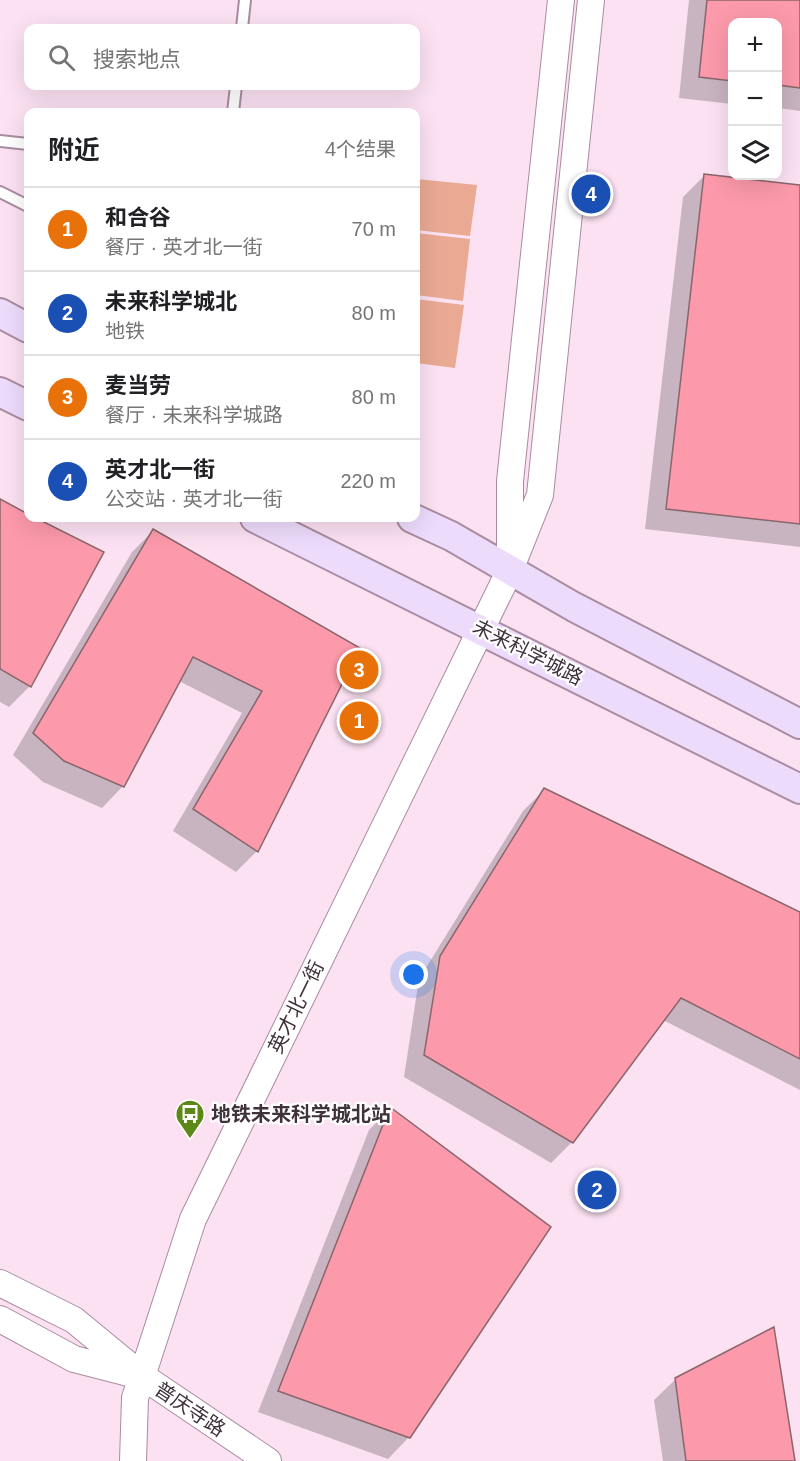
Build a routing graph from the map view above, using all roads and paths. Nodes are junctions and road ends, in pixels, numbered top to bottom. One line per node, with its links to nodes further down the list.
1 (245, 0): 4 (lane)
2 (561, 0): 17 (street, 英才北一街)
3 (591, 0): 17 (street, 英才北一街)
4 (242, 24)
5 (236, 90): 6 (lane)
6 (233, 108)
7 (0, 141): 8 (lane)
8 (24, 144)
9 (0, 192): 10 (lane)
10 (24, 204)
11 (0, 313): 12 (main road)
12 (24, 326)
13 (0, 392): 14 (main road)
14 (24, 404)
15 (263, 522): 18 (main road, 未来科学城路)
16 (420, 522): 17 (main road)
17 (510, 570): 18 (street, 英才北一街); 19 (main road)
18 (482, 629): 20 (main road, 未来科学城路); 23 (street, 英才北一街)
19 (800, 724)
20 (800, 789)
21 (0, 1283): 23 (street, 普庆寺路)
22 (0, 1319): 23 (street, 普庆寺路)
23 (142, 1376): 24 (street, 英才北一街); 25 (street, 普庆寺路)
24 (133, 1461)
25 (268, 1461)

